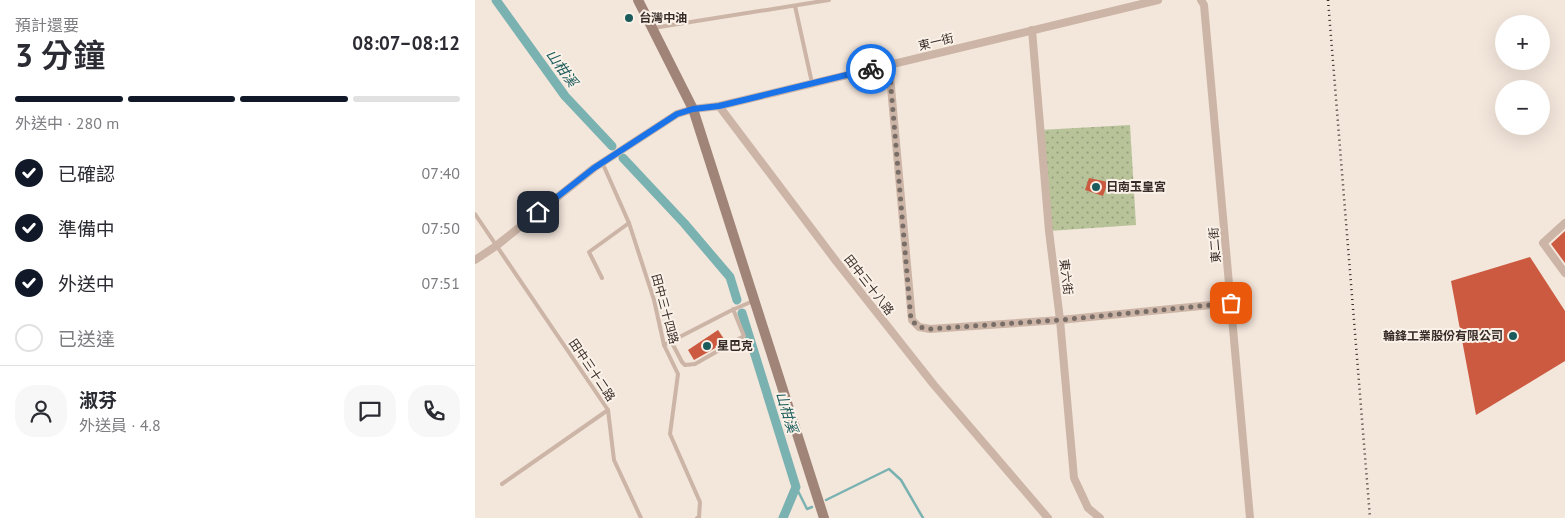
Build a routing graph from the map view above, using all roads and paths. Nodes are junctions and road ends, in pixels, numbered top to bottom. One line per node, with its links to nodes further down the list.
1 (638, 0): 6 (main road)
2 (827, 0): 5 (lane)
3 (1158, 0): 7 (street, 東一街)
4 (1201, 0): 21 (street, 東二街)
5 (795, 6): 6 (lane); 9 (lane)
6 (653, 28): 11 (main road)
7 (1032, 30): 8 (street, 東一街); 23 (street, 東六街)
8 (889, 65): 9 (street, 東一街); 23 (street)
9 (812, 83): 10 (street, 東一街)
10 (719, 106): 11 (street, 東一街); 31 (street, 田中三十八路)
11 (693, 109): 12 (street, 東一街); 20 (main road)
12 (602, 162): 14 (lane, 田中三十四路); 16 (street, 東一街)
13 (475, 214): 16 (lane, 田中三十二路)
14 (629, 223): 19 (lane); 25 (lane, 田中三十四路)
15 (1565, 223): 18 (street)
16 (496, 246): 17 (street, 東一街); 26 (lane, 田中三十二路)
17 (475, 260)
18 (1565, 273)
19 (602, 278)
20 (755, 301): 22 (lane); 30 (main road)
21 (1231, 303): 23 (street); 33 (street, 東二街)
22 (733, 309): 24 (lane); 24 (lane)
23 (1060, 320): 32 (street, 東六街)
24 (671, 342): 25 (lane)
25 (664, 346): 29 (lane, 田中三十四路)
26 (608, 410): 27 (lane); 28 (lane, 田中三十二路)
27 (503, 484)
28 (641, 518)
29 (697, 518)
30 (824, 518)
31 (1048, 518)
32 (1100, 518)
33 (1249, 518)

